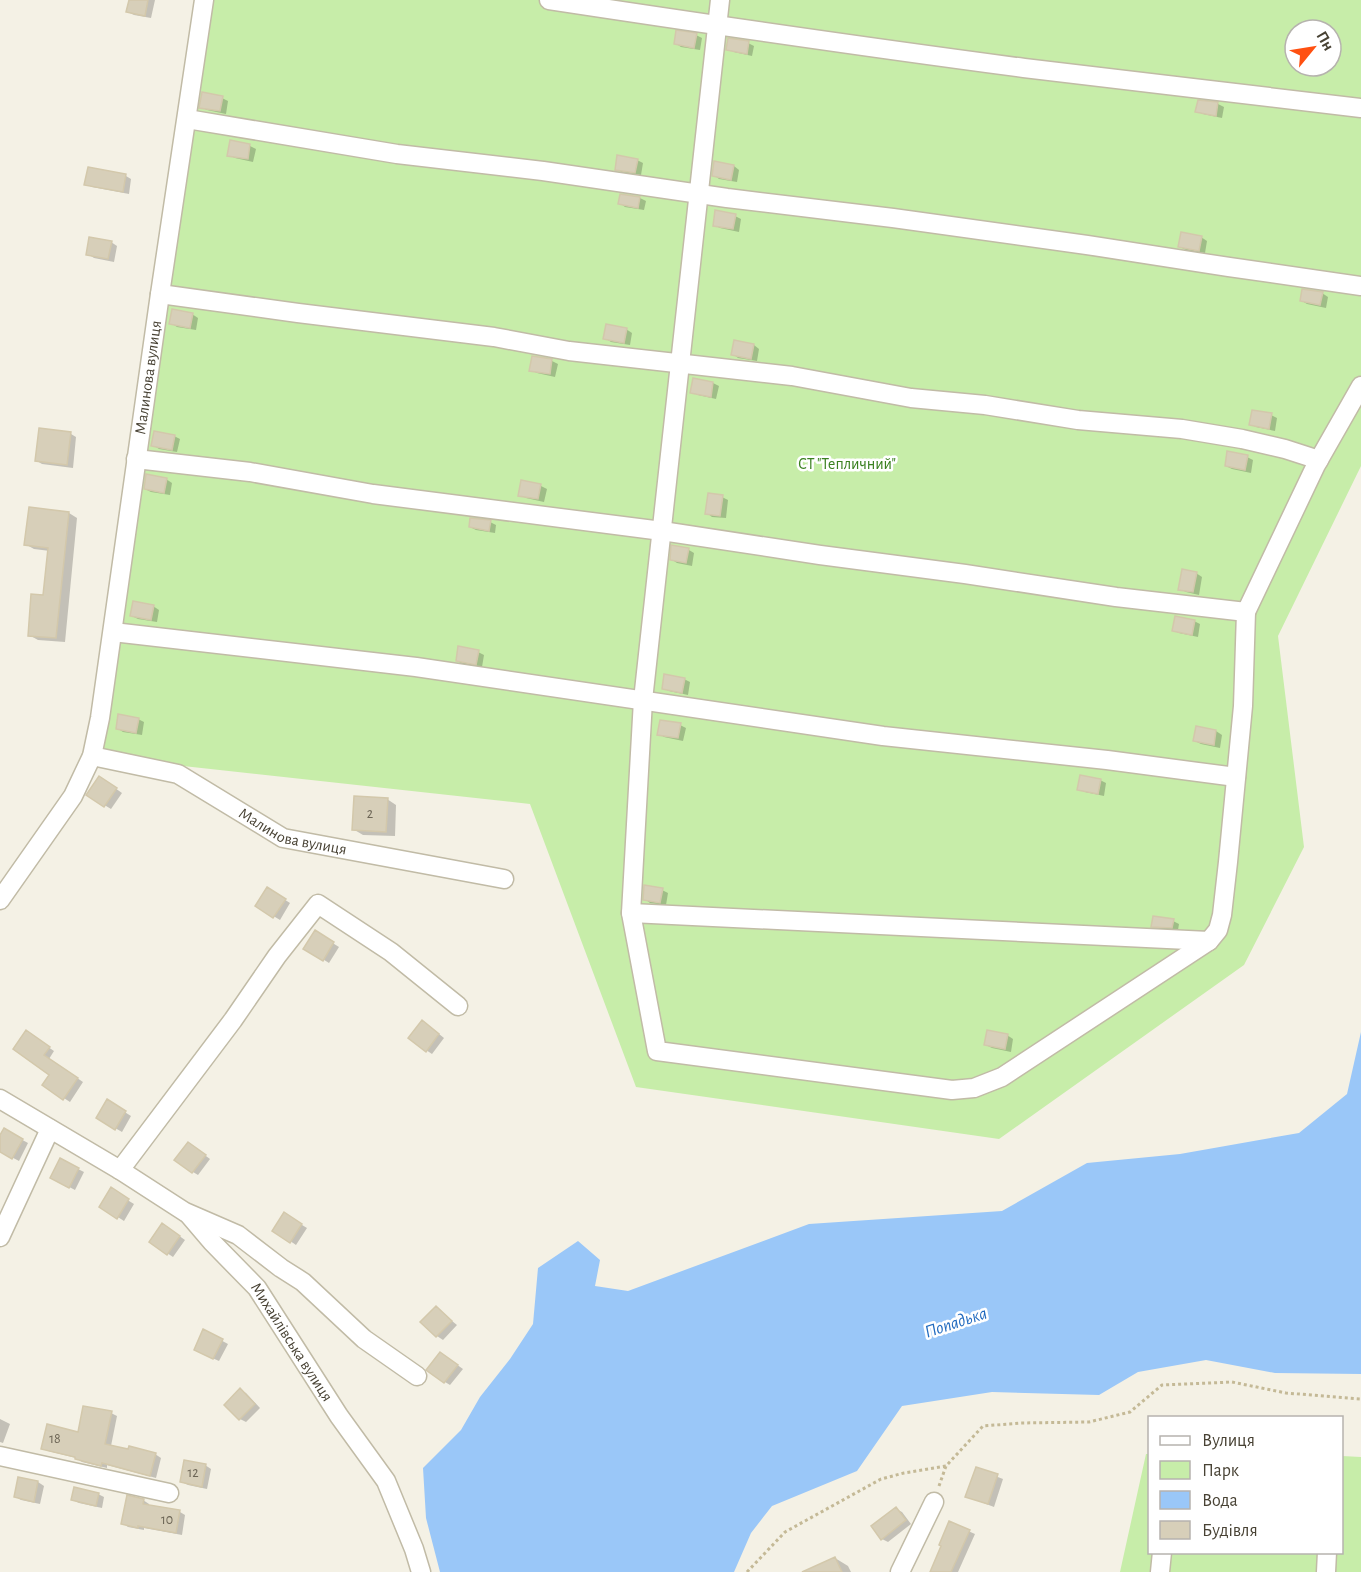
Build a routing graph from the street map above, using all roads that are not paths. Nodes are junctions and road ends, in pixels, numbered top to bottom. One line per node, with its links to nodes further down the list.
1 (204, 0): 6 (street, Малинова вулиця)
2 (549, 0): 4 (street)
3 (720, 0): 4 (street)
4 (717, 25): 5 (street); 7 (street)
5 (1361, 108)
6 (187, 119): 7 (street); 9 (street, Малинова вулиця)
7 (699, 194): 8 (street); 10 (street)
8 (1361, 286)
9 (160, 294): 10 (street); 12 (street, Малинова вулиця)
10 (680, 363): 13 (street); 14 (street)
11 (1361, 386): 13 (street)
12 (136, 459): 14 (street); 16 (street, Малинова вулиця)
13 (1319, 460): 15 (street)
14 (662, 531): 15 (street); 17 (street)
15 (1246, 612): 19 (street)
16 (113, 632): 17 (street); 18 (street, Малинова вулиця)
17 (643, 700): 19 (street); 22 (street)
18 (92, 756): 20 (street, Малинова вулиця); 21 (street, Малинова вулиця)
19 (1236, 777): 23 (street)
20 (504, 879)
21 (0, 900)
22 (631, 913): 23 (street); 23 (street)
23 (1209, 941)
24 (458, 1006): 27 (street)
25 (0, 1099): 26 (street, Михайлівська вулиця)
26 (50, 1129): 27 (street, Михайлівська вулиця); 29 (street)
27 (120, 1170): 28 (street, Михайлівська вулиця)
28 (185, 1212): 30 (street, Михайлівська вулиця); 36 (street, Михайлівська вулиця)
29 (0, 1237)
30 (417, 1376)
31 (0, 1456): 32 (street)
32 (169, 1493)
33 (934, 1502): 37 (street)
34 (1162, 1554): 38 (street)
35 (1327, 1554): 39 (street)
36 (421, 1572)
37 (900, 1572)
38 (1160, 1572)
39 (1326, 1572)

